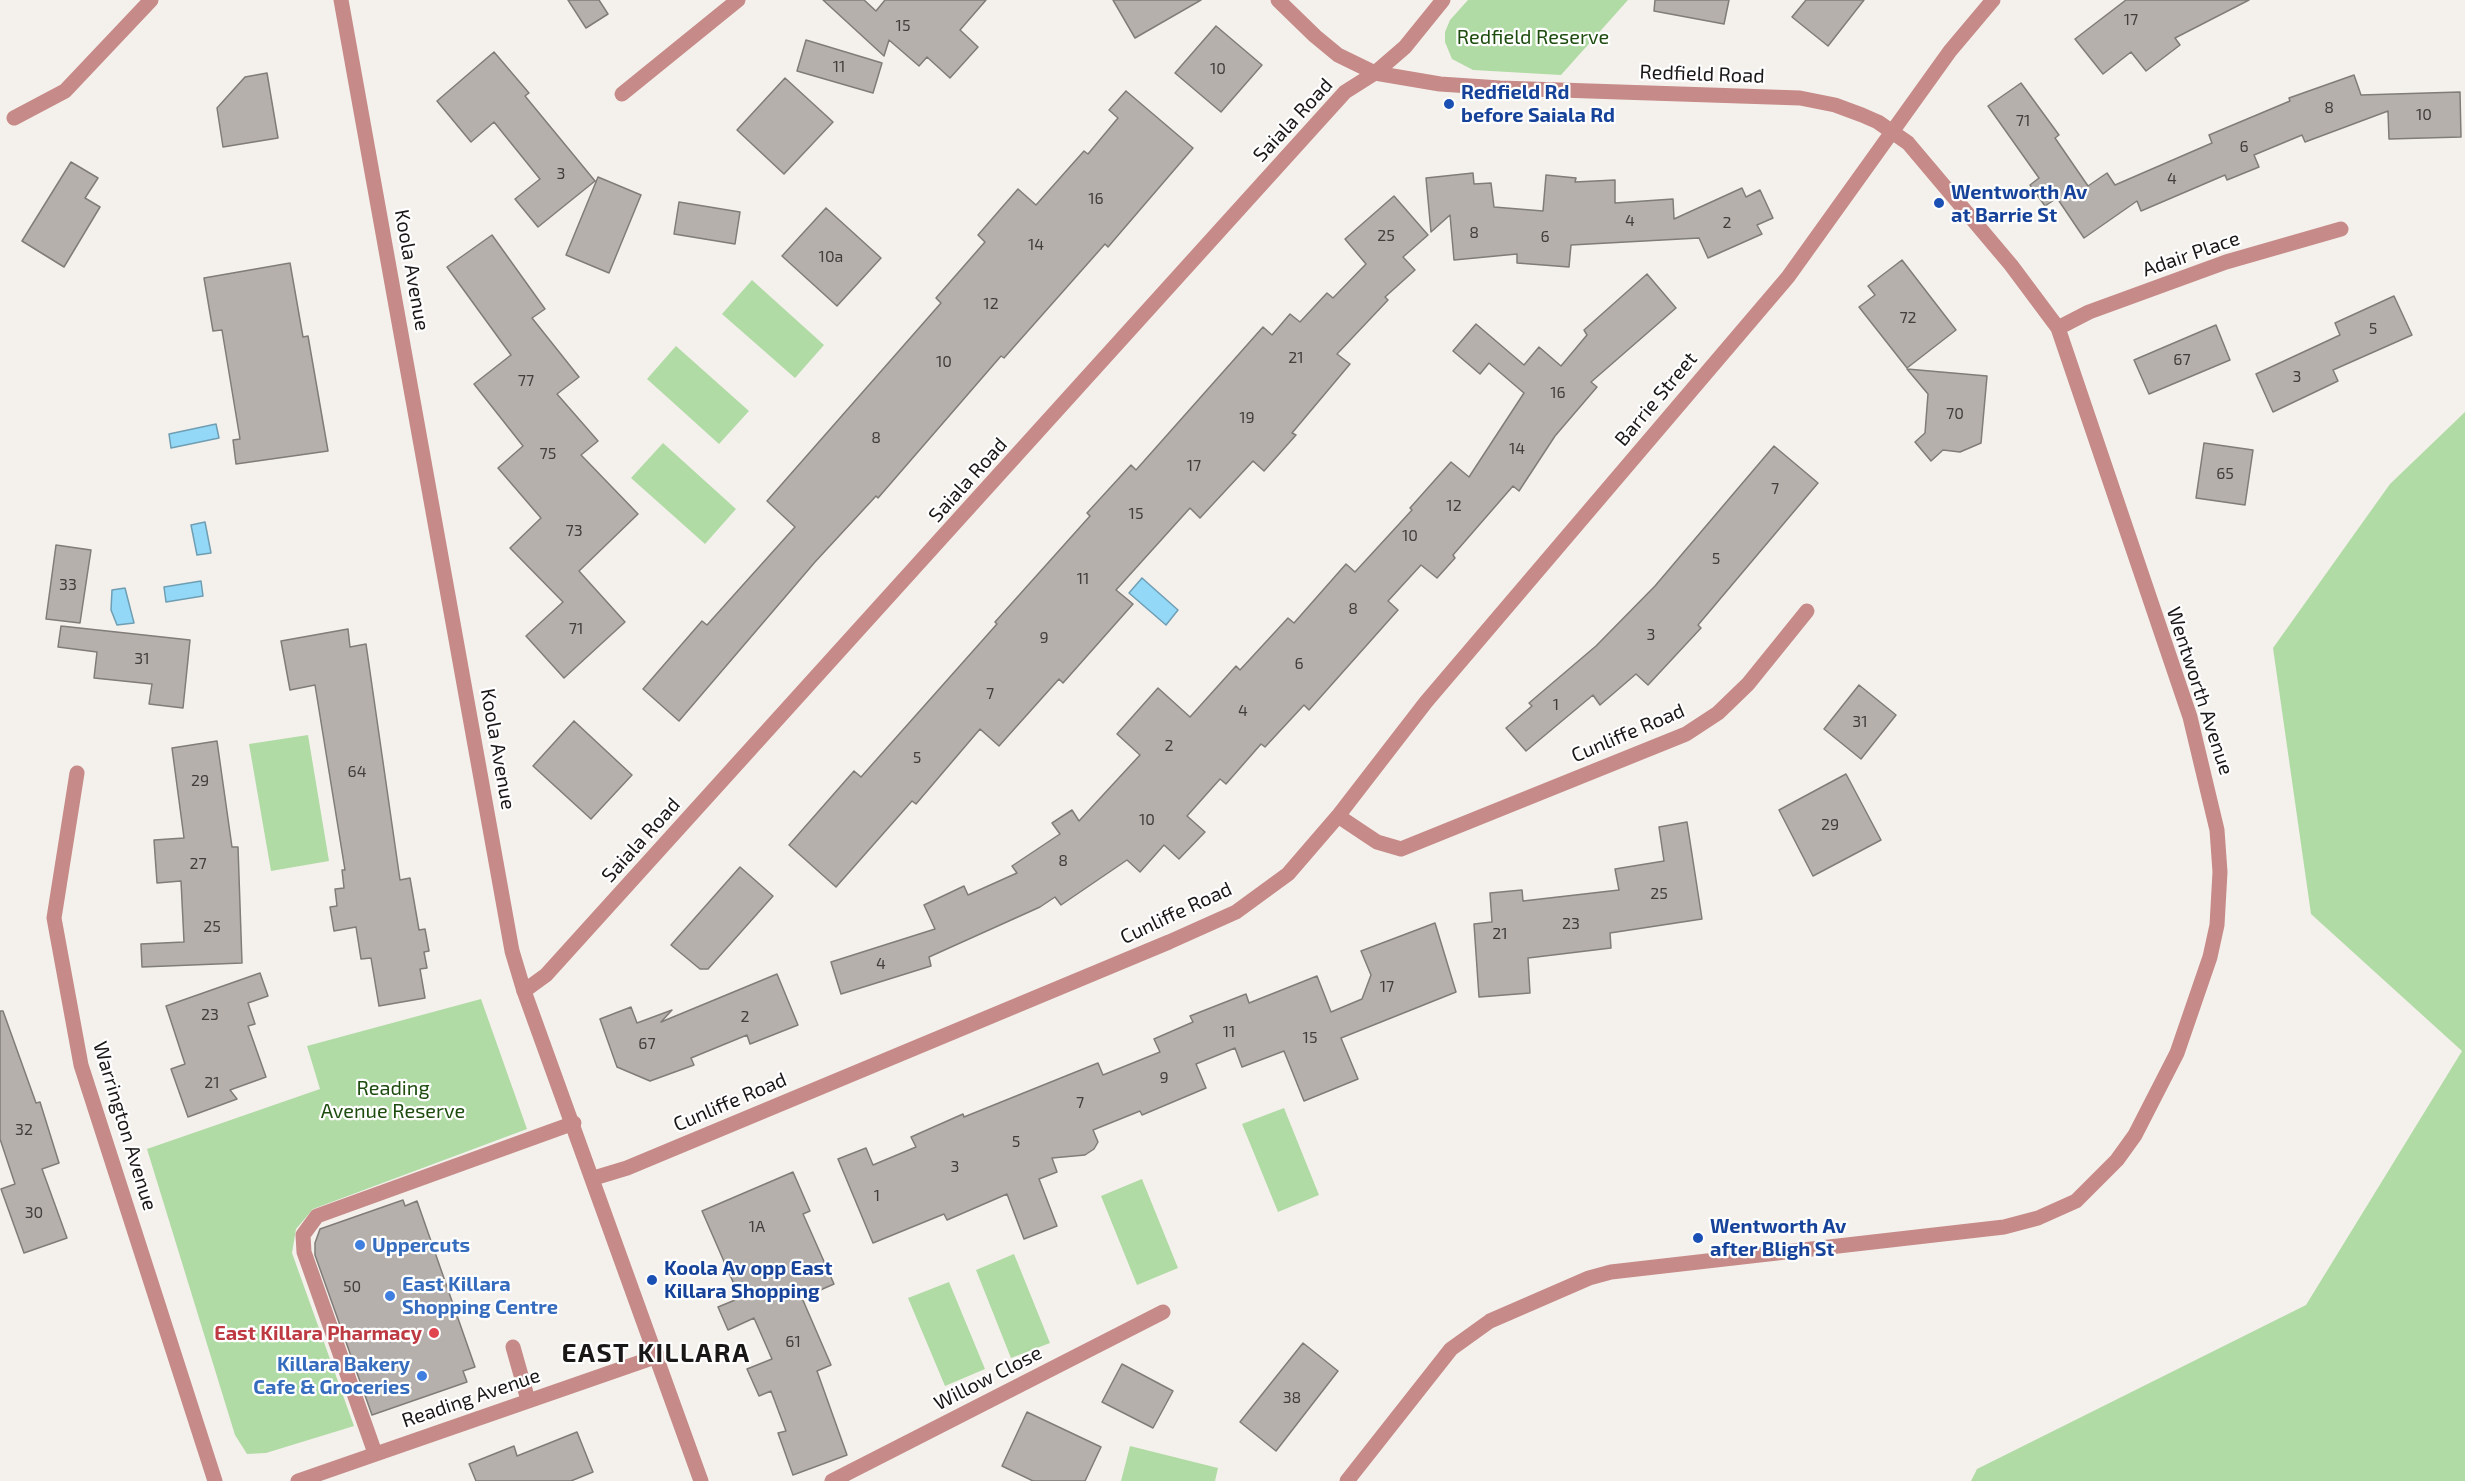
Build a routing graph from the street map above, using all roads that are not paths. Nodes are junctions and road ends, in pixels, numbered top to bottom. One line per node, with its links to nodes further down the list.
1 (151, 0): 9 (street)
2 (341, 0): 16 (street, Koola Avenue)
3 (738, 0): 8 (street)
4 (1278, 0): 7 (street, Redfield Road)
5 (1443, 0): 7 (street, Saiala Road)
6 (1993, 0): 10 (street, Barrie Street)
7 (1375, 73): 10 (street, Redfield Road); 16 (street, Saiala Road)
8 (622, 94)
9 (14, 118)
10 (1892, 131): 12 (street, Wentworth Avenue); 15 (street, Barrie Street)
11 (2341, 229): 12 (street, Adair Place)
12 (2058, 328): 28 (street, Wentworth Avenue)
13 (1807, 611): 15 (street, Cunliffe Road)
14 (77, 773): 24 (street, Warrington Avenue)
15 (1338, 816): 18 (street, Cunliffe Road)
16 (524, 991): 17 (street, Koola Avenue)
17 (574, 1123): 18 (street, Koola Avenue); 23 (street)
18 (594, 1178): 21 (street, Koola Avenue)
19 (1163, 1312): 27 (street, Willow Close)
20 (513, 1347): 22 (street)
21 (658, 1356): 22 (street, Reading Avenue); 26 (street, Koola Avenue)
22 (528, 1400): 23 (street, Reading Avenue)
23 (375, 1453): 25 (street, Reading Avenue)
24 (215, 1481)
25 (298, 1481)
26 (701, 1481)
27 (832, 1481)
28 (1347, 1481)

